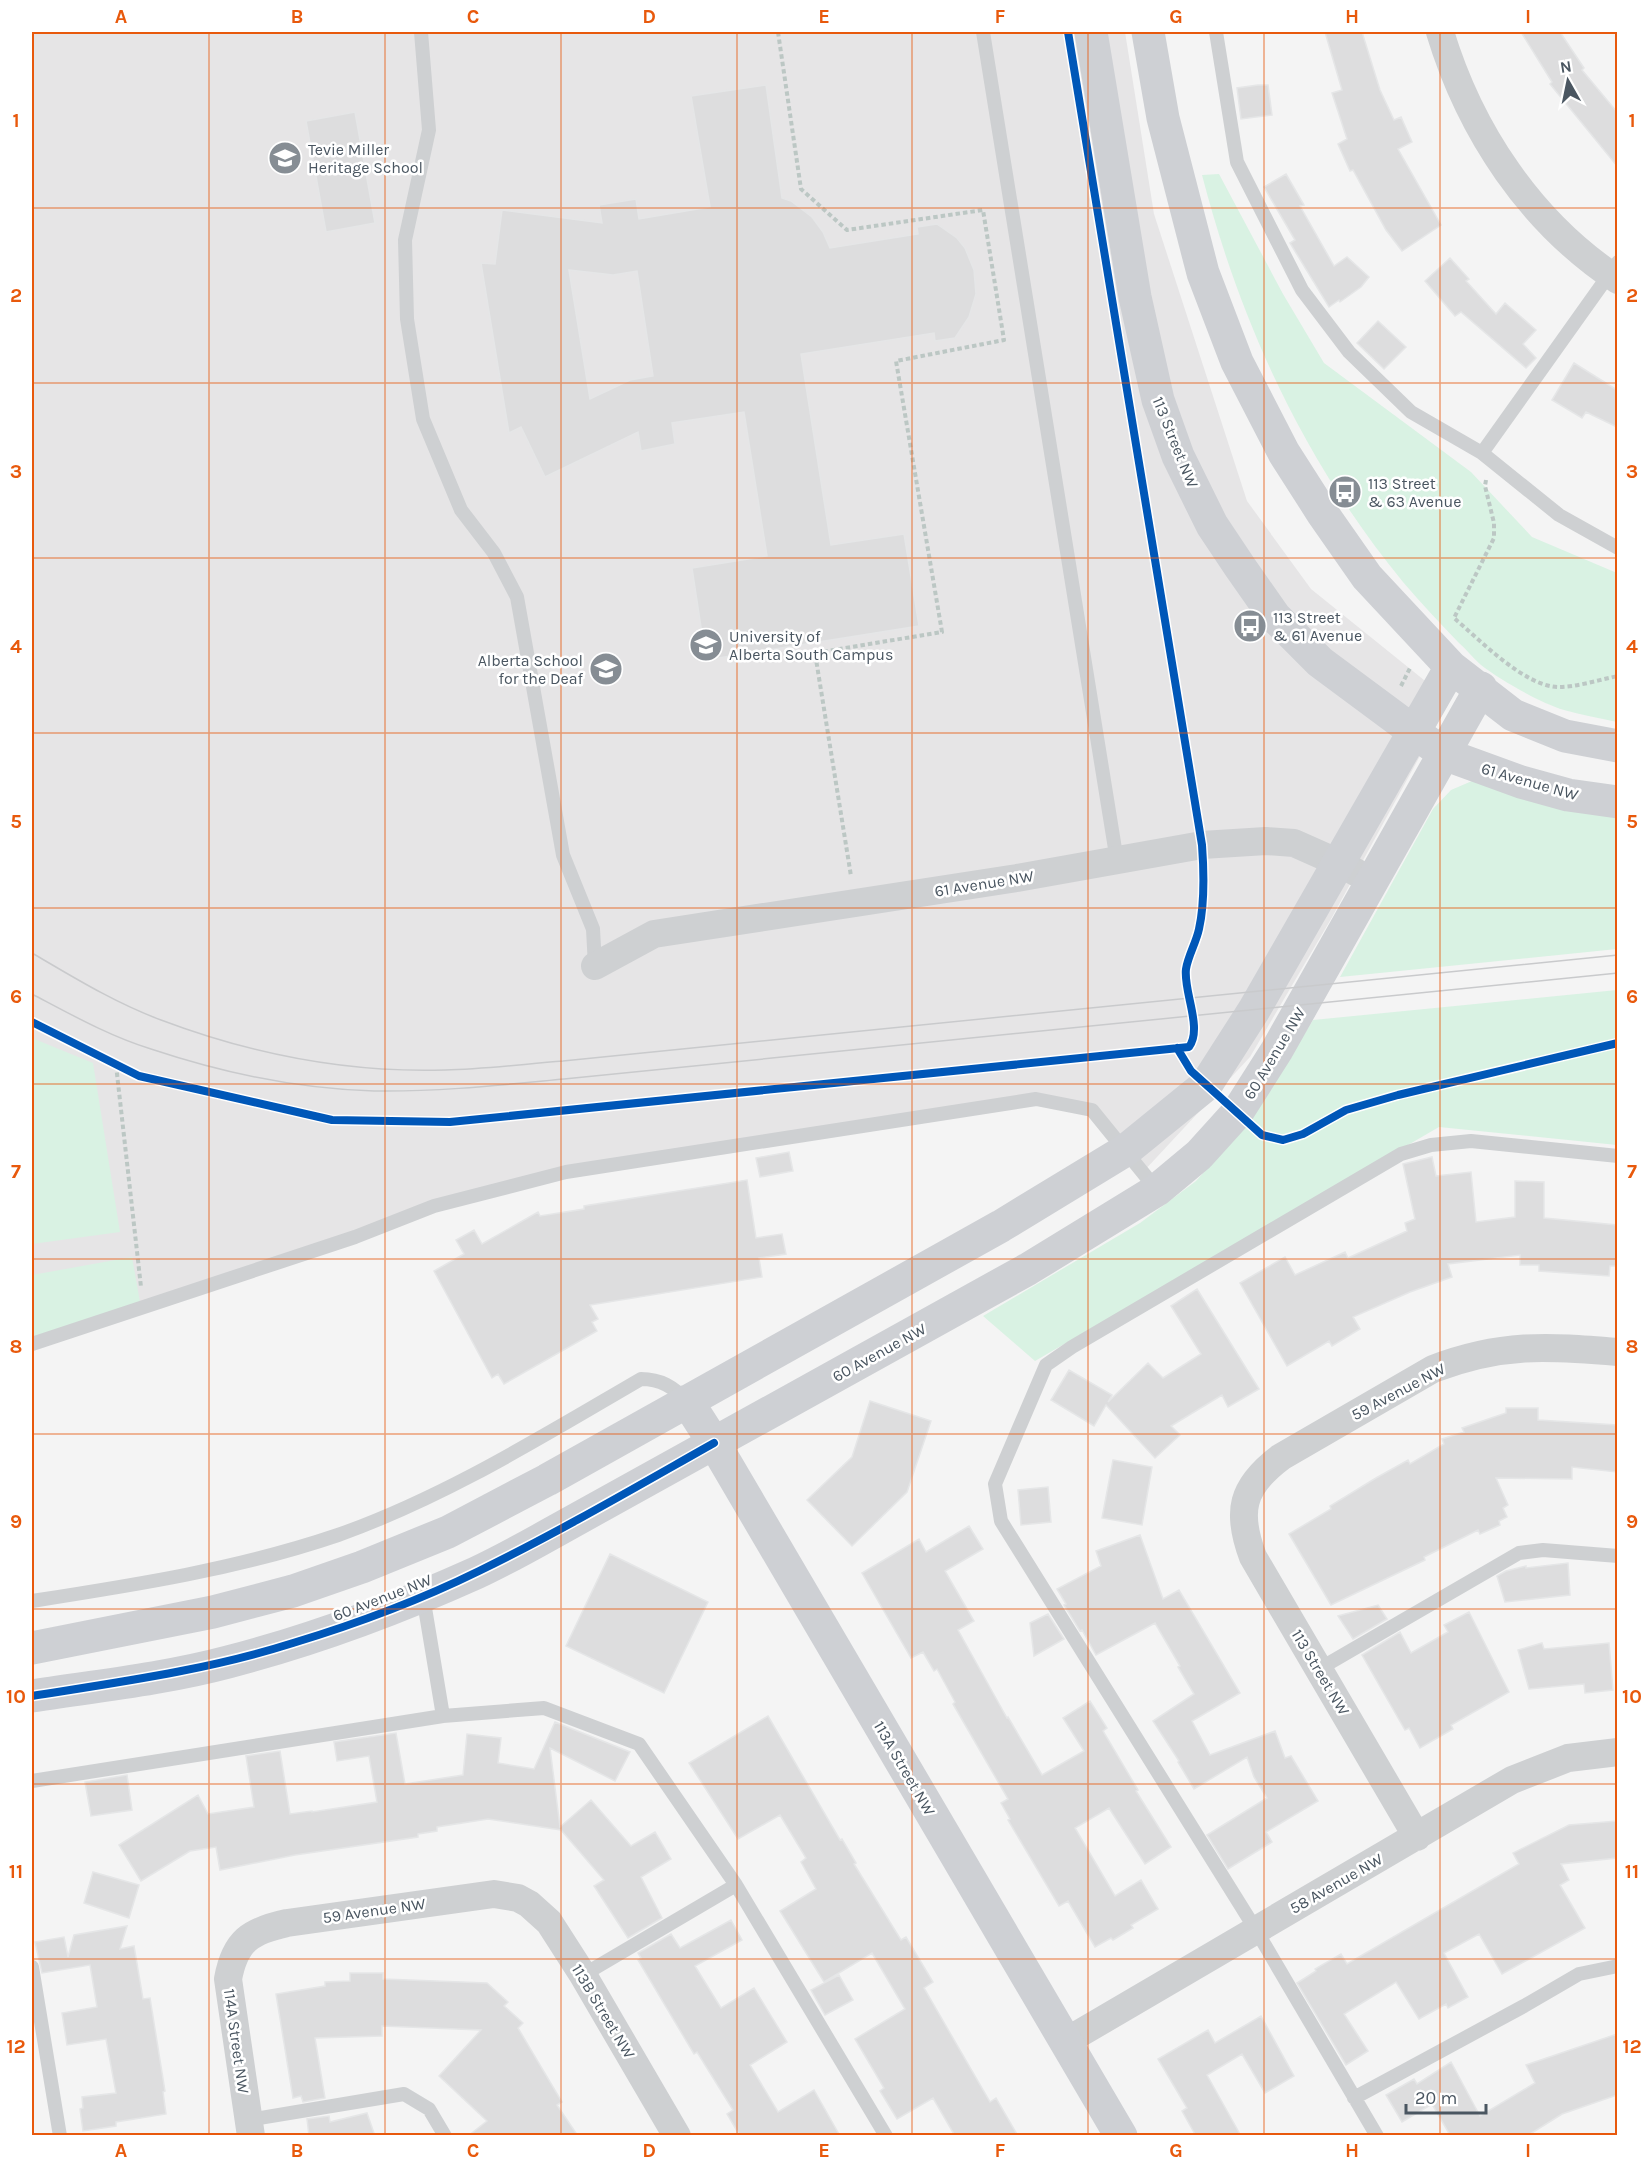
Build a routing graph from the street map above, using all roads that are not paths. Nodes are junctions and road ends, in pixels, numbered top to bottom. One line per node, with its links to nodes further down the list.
1 (421, 32): 19 (lane)
2 (983, 32): 16 (lane)
3 (1091, 32): 12 (street, 113 Street NW)
4 (1149, 32): 10 (street)
5 (1216, 32): 8 (lane)
6 (1440, 32): 7 (street)
7 (1614, 272): 8 (lane)
8 (1487, 457): 9 (lane)
9 (1617, 548)
10 (1451, 667): 11 (street); 12 (street)
11 (1481, 688): 13 (street); 14 (street, 60 Avenue NW)
12 (1414, 731): 14 (street, 113 Street NW); 17 (street)
13 (1617, 746)
14 (1444, 754): 15 (street, 61 Avenue NW); 18 (street, 60 Avenue NW)
15 (1617, 802)
16 (1117, 861): 17 (street, 61 Avenue NW); 19 (street, 61 Avenue NW)
17 (1340, 863): 18 (street, 61 Avenue NW); 20 (street)
18 (1372, 881): 22 (street, 60 Avenue NW)
19 (595, 966)
20 (1126, 1150): 22 (lane); 23 (lane); 25 (street)
21 (1617, 1156): 40 (lane)
22 (1157, 1190): 26 (street, 60 Avenue NW)
23 (32, 1344)
24 (1617, 1352): 27 (street, 59 Avenue NW)
25 (687, 1401): 26 (street, 113A Street NW); 30 (lane); 31 (street)
26 (714, 1443): 29 (street, 60 Avenue NW); 45 (street, 113A Street NW)
27 (1245, 1501): 32 (street, 113 Street NW)
28 (1617, 1556): 32 (lane)
29 (423, 1596): 33 (street, 60 Avenue NW); 34 (lane)
30 (32, 1601)
31 (32, 1648)
32 (1319, 1669): 37 (street, 113 Street NW)
33 (32, 1696)
34 (443, 1716): 36 (lane); 38 (lane)
35 (1617, 1752): 37 (street, 58 Avenue NW)
36 (32, 1781)
37 (1417, 1837): 40 (street, 58 Avenue NW)
38 (736, 1885): 44 (lane); 51 (lane)
39 (518, 1898): 41 (street, 59 Avenue NW); 44 (street, 113B Street NW)
40 (1256, 1930): 45 (street, 58 Avenue NW); 46 (lane)
41 (237, 1948): 47 (street, 114A Street NW)
42 (1617, 1966): 46 (lane)
43 (32, 1967): 48 (lane)
44 (583, 1975): 50 (street, 113B Street NW)
45 (1065, 2042): 52 (street, 113A Street NW)
46 (1354, 2098): 53 (lane)
47 (250, 2128): 49 (lane)
48 (60, 2136)
49 (445, 2136)
50 (677, 2136)
51 (886, 2136)
52 (1121, 2136)
53 (1377, 2136)

